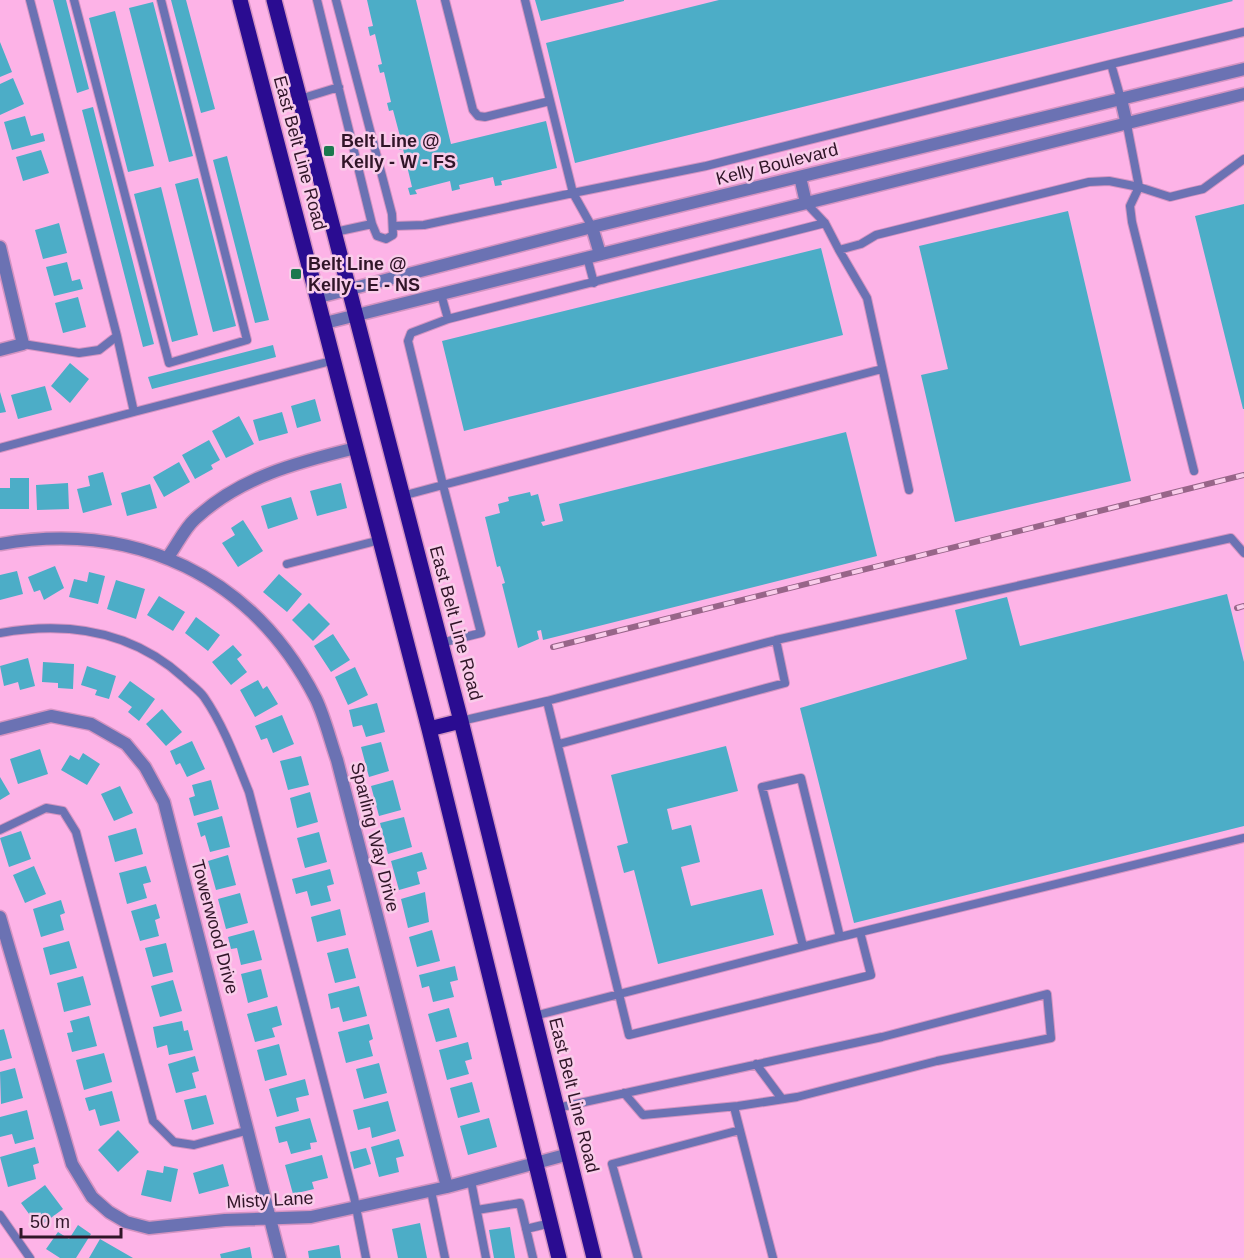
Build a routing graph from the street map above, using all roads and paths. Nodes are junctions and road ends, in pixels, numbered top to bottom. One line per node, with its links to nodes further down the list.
1 (30, 0): 40 (lane)
2 (74, 0): 3 (lane)
3 (161, 0)
4 (240, 0): 36 (main road, East Belt Line Road)
5 (274, 0): 15 (main road, East Belt Line Road)
6 (317, 0): 13 (lane)
7 (336, 0): 26 (lane)
8 (445, 0): 17 (lane)
9 (525, 0): 17 (lane)
10 (1244, 32): 11 (lane)
11 (1111, 64): 16 (lane); 22 (lane)
12 (1244, 69): 16 (street, Kelly Boulevard)
13 (339, 87): 15 (lane); 25 (lane)
14 (1244, 94): 18 (street)
15 (300, 99): 28 (main road, East Belt Line Road)
16 (1121, 99): 18 (street); 20 (street, Kelly Boulevard)
17 (550, 101): 22 (lane)
18 (1127, 125): 21 (lane); 23 (street)
19 (1244, 159): 21 (lane)
20 (800, 177): 23 (street); 27 (street, Kelly Boulevard)
21 (1139, 187): 30 (lane); 48 (lane)
22 (573, 193): 26 (lane); 27 (lane)
23 (806, 203): 24 (lane); 31 (street)
24 (825, 223): 30 (lane); 33 (lane)
25 (372, 224): 26 (lane); 28 (lane)
26 (394, 226)
27 (592, 227): 31 (street); 34 (street, Kelly Boulevard)
28 (335, 232): 34 (main road, East Belt Line Road)
29 (0, 247): 41 (street)
30 (839, 250): 44 (lane)
31 (600, 254): 32 (street)
32 (586, 257): 33 (lane); 35 (street)
33 (594, 283): 38 (lane)
34 (350, 289): 36 (street, Kelly Boulevard); 37 (main road, East Belt Line Road)
35 (441, 294): 37 (street); 38 (lane)
36 (318, 297): 39 (main road, East Belt Line Road)
37 (358, 315): 39 (street); 51 (main road, East Belt Line Road)
38 (448, 319): 49 (lane)
39 (326, 323): 43 (main road, East Belt Line Road)
40 (117, 336): 41 (lane); 45 (lane)
41 (22, 344): 42 (street)
42 (0, 350)
43 (334, 360): 45 (lane); 46 (main road, East Belt Line Road)
44 (882, 369): 49 (lane); 50 (lane)
45 (134, 412): 47 (lane)
46 (356, 447): 52 (main road, East Belt Line Road); 55 (street)
47 (0, 448)
48 (1194, 471)
49 (443, 485): 51 (lane); 59 (lane)
50 (909, 490)
51 (402, 496): 59 (main road, East Belt Line Road)
52 (380, 540): 56 (lane); 63 (main road, East Belt Line Road)
53 (0, 544): 55 (street, Sparling Way Drive)
54 (1242, 547): 58 (lane)
55 (168, 557): 83 (street, Sparling Way Drive)
56 (287, 564)
57 (0, 633): 85 (lane)
58 (776, 640): 60 (lane); 64 (lane)
59 (441, 643): 61 (main road, East Belt Line Road)
60 (547, 701): 61 (lane); 64 (lane)
61 (461, 721): 63 (main road); 72 (main road, East Belt Line Road)
62 (0, 729): 78 (street, Towerwood Drive)
63 (429, 729): 81 (main road, East Belt Line Road)
64 (558, 744): 71 (lane)
65 (0, 830): 78 (lane)
66 (1244, 838): 68 (lane)
67 (0, 917): 88 (street, Misty Lane)
68 (860, 932): 69 (lane); 71 (lane)
69 (840, 937): 70 (lane); 70 (lane)
70 (803, 946): 71 (lane)
71 (618, 992): 72 (lane)
72 (534, 1016): 77 (main road, East Belt Line Road)
73 (756, 1064): 74 (lane); 75 (lane); 75 (lane)
74 (624, 1093): 76 (lane); 77 (lane)
75 (782, 1099): 76 (lane)
76 (734, 1107): 79 (lane)
77 (557, 1108): 80 (main road, East Belt Line Road)
78 (249, 1130): 88 (street, Towerwood Drive)
79 (740, 1130): 99 (lane); 100 (lane)
80 (569, 1154): 81 (street, Misty Lane); 98 (main road, East Belt Line Road)
81 (537, 1163): 82 (street, Misty Lane); 89 (main road, East Belt Line Road)
82 (471, 1181): 83 (street, Misty Lane); 86 (lane)
83 (447, 1187): 84 (street, Misty Lane)
84 (431, 1191): 85 (street, Misty Lane); 94 (lane)
85 (356, 1208): 88 (street, Misty Lane); 93 (lane)
86 (477, 1210): 90 (lane); 95 (lane)
87 (0, 1215): 91 (lane)
88 (272, 1220): 92 (street, Towerwood Drive)
89 (551, 1223): 90 (lane); 97 (main road, East Belt Line Road)
90 (526, 1229): 96 (lane)
91 (30, 1258)
92 (280, 1258)
93 (366, 1258)
94 (445, 1258)
95 (486, 1258)
96 (533, 1258)
97 (559, 1258)
98 (594, 1258)
99 (638, 1258)
100 (773, 1258)

